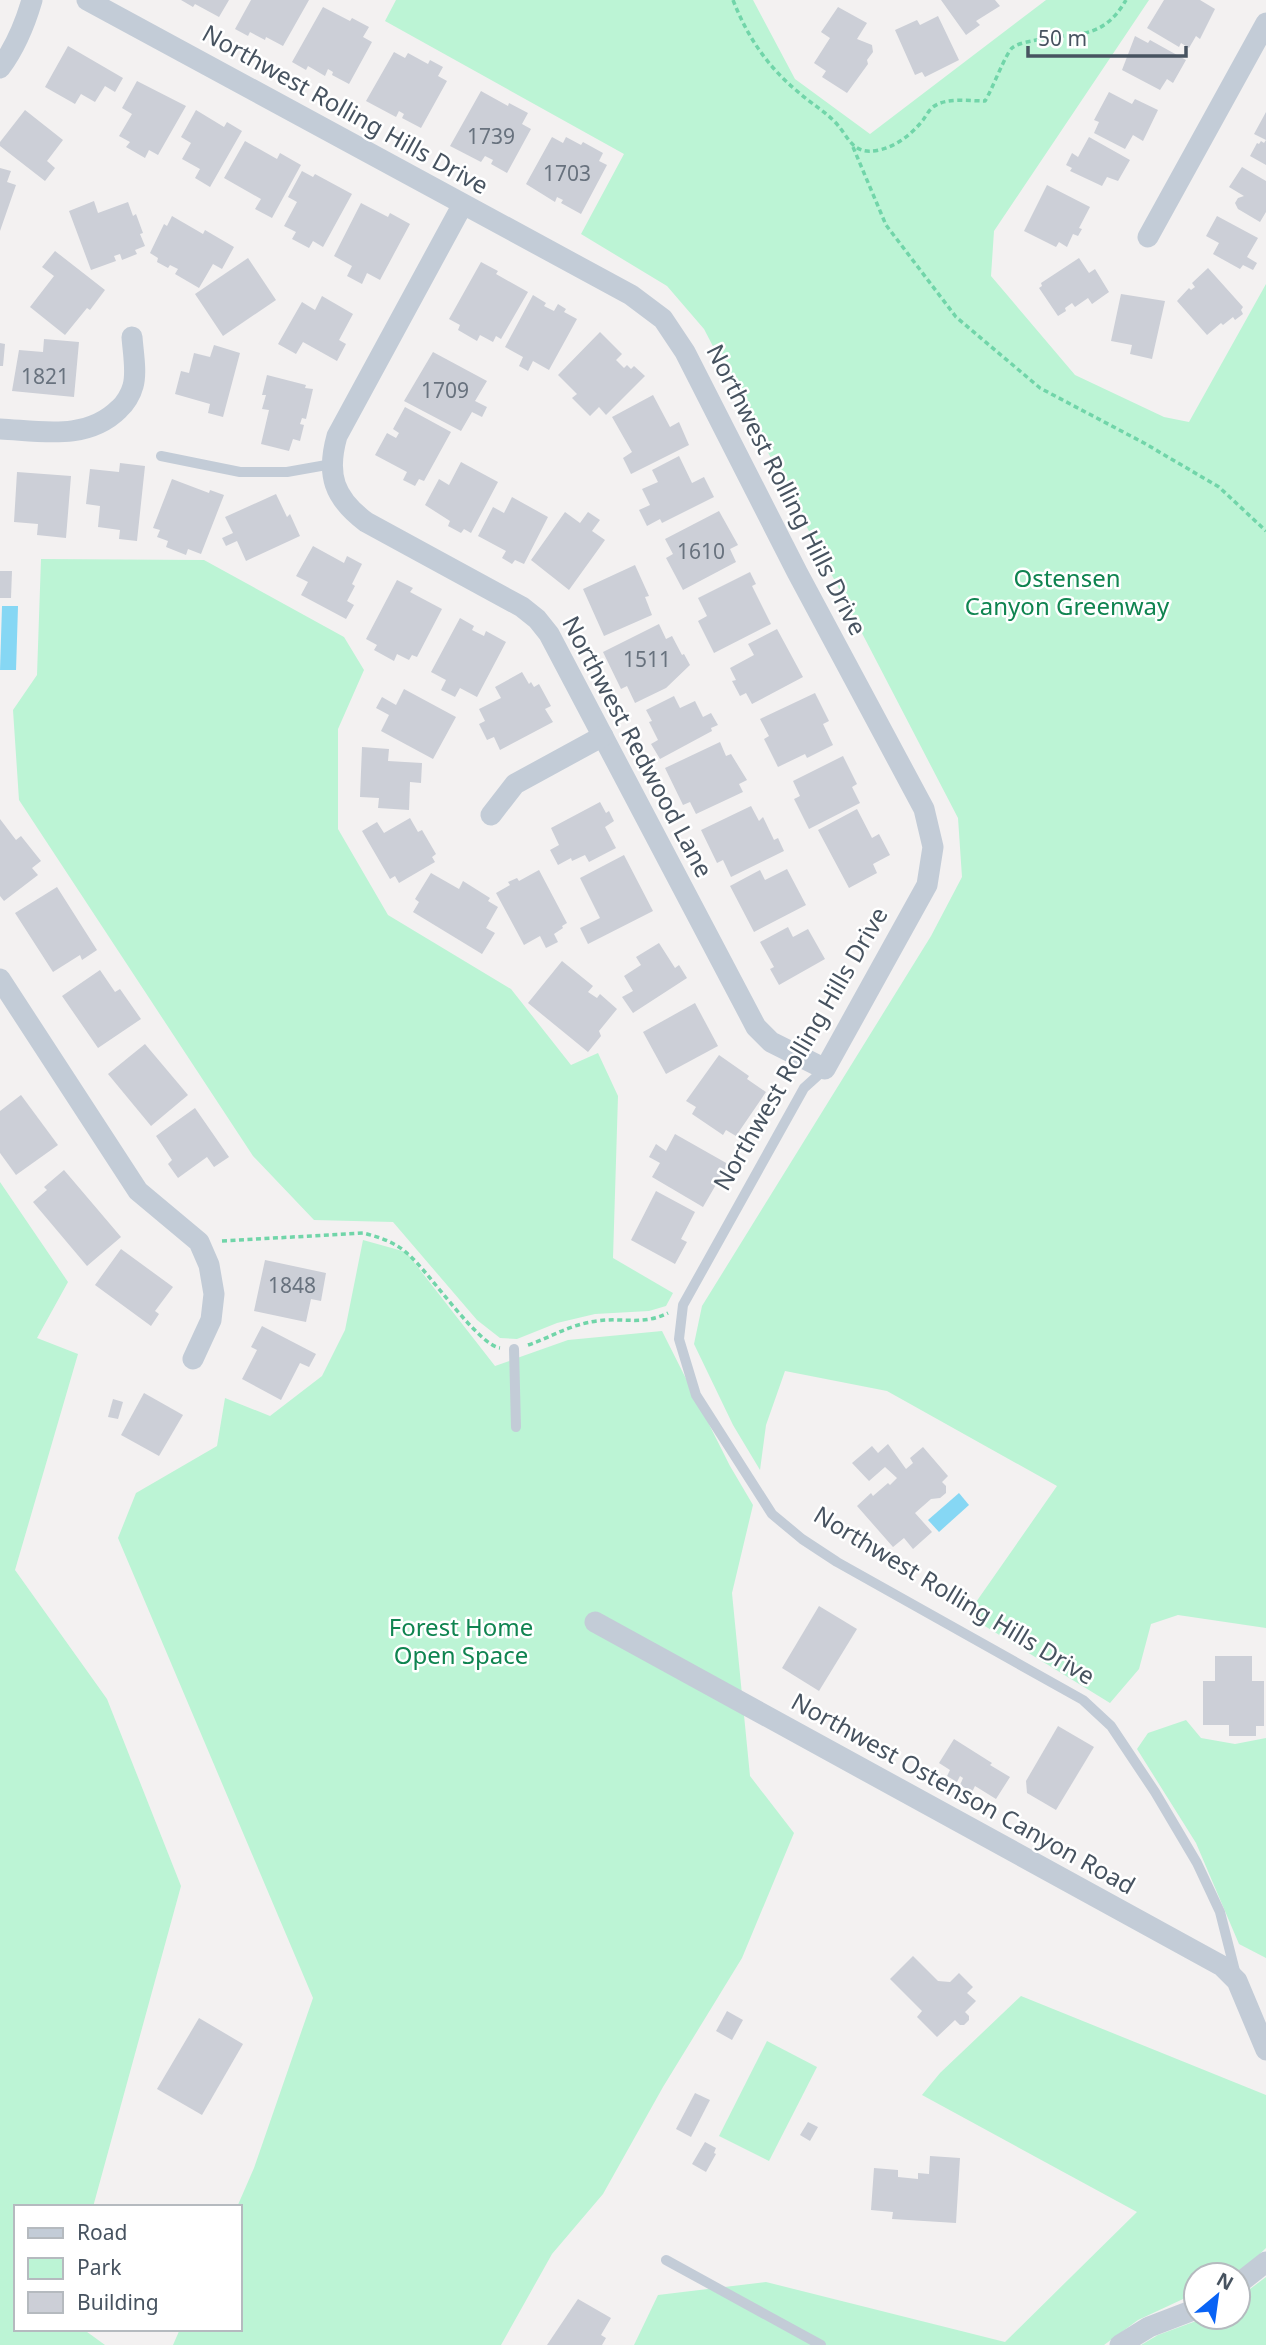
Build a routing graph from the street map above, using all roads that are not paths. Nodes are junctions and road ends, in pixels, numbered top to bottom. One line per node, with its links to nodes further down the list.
1 (32, 0): 4 (street)
2 (87, 0): 5 (street, Northwest Rolling Hills Drive)
3 (1266, 23): 6 (street)
4 (0, 68)
5 (463, 205): 10 (street, Northwest Redwood Lane); 14 (street, Northwest Rolling Hills Drive)
6 (1148, 237)
7 (132, 337): 8 (street)
8 (0, 429)
9 (161, 456): 10 (lane)
10 (332, 464): 11 (street, Northwest Redwood Lane)
11 (603, 736): 12 (street); 14 (street, Northwest Redwood Lane)
12 (491, 816)
13 (0, 979): 16 (street)
14 (825, 1069): 19 (lane, Northwest Rolling Hills Drive)
15 (514, 1349): 17 (lane)
16 (193, 1359)
17 (516, 1427)
18 (595, 1622): 19 (street, Northwest Ostenson Canyon Road)
19 (1237, 1981): 20 (street, Northwest Ostenson Canyon Road)
20 (1266, 2050)
21 (666, 2260): 25 (lane)
22 (1266, 2262): 23 (street)
23 (1252, 2273)
24 (1182, 2315): 26 (street)
25 (821, 2345)
26 (1120, 2345)

